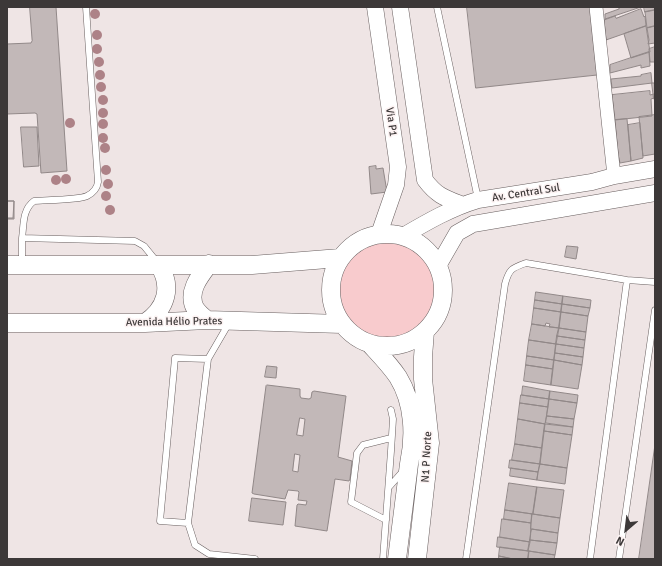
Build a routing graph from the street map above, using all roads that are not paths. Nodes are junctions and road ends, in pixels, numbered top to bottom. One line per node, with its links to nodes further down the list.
1 (86, 7): 15 (lane)
2 (376, 7): 3 (street); 7 (street, Via P1)
3 (398, 7): 6 (street)
4 (437, 7): 11 (lane)
5 (596, 7): 9 (street)
6 (406, 48): 7 (street); 12 (street)
7 (382, 53): 13 (street, Via P1)
8 (655, 169): 9 (street, Av. Central Sul)
9 (614, 176): 11 (street, Av. Central Sul)
10 (655, 193): 20 (street, Av. Central Sul)
11 (478, 200): 12 (street, Av. Central Sul)
12 (463, 205): 14 (street, Av. Central Sul)
13 (379, 234): 14 (main road); 16 (main road)
14 (403, 236): 20 (main road)
15 (22, 238): 18 (lane); 19 (lane)
16 (340, 258): 17 (main road); 28 (main road)
17 (209, 264): 19 (main road); 24 (main road)
18 (14, 265): 19 (main road)
19 (159, 265): 27 (main road)
20 (438, 266): 29 (main road)
21 (627, 280): 22 (lane); 43 (lane); 44 (lane)
22 (655, 282)
23 (655, 310): 45 (lane)
24 (207, 320): 25 (main road, Avenida Hélio Prates); 27 (main road, Avenida Hélio Prates)
25 (230, 322): 28 (main road, Avenida Hélio Prates); 31 (lane)
26 (7, 323): 27 (main road, Avenida Hélio Prates)
27 (145, 323)
28 (342, 324): 30 (main road)
29 (425, 331): 30 (main road); 42 (main road, N1 P Norte)
30 (370, 344): 34 (main road, N1 P Norte)
31 (208, 359): 37 (lane); 37 (lane)
32 (391, 410): 33 (lane)
33 (391, 438): 35 (lane); 36 (lane)
34 (409, 464): 35 (lane); 41 (main road, N1 P Norte)
35 (389, 486): 36 (lane)
36 (386, 520): 40 (lane)
37 (188, 522): 38 (lane)
38 (245, 559): 39 (lane)
39 (255, 559)
40 (383, 559)
41 (397, 559)
42 (417, 559)
43 (466, 559)
44 (590, 559)
45 (619, 559)

